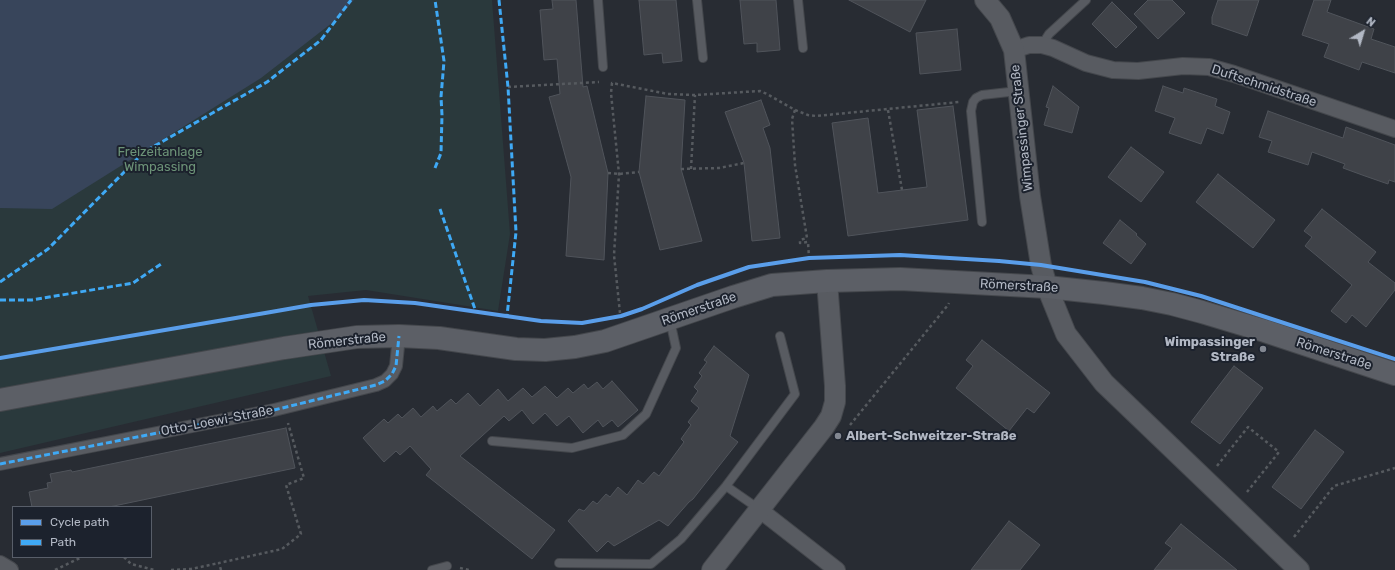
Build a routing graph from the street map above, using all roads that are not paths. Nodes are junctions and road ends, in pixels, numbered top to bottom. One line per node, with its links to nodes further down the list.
1 (598, 0): 10 (lane)
2 (697, 0): 9 (lane)
3 (798, 0): 7 (lane)
4 (985, 0): 8 (street, Wimpassinger Straße)
5 (1086, 0): 6 (lane)
6 (1042, 45): 8 (street, Duftschmidstraße); 12 (street, Duftschmidstraße)
7 (803, 48)
8 (1014, 50): 11 (street, Wimpassinger Straße)
9 (703, 58)
10 (603, 67)
11 (1018, 91): 13 (lane); 15 (street, Wimpassinger Straße)
12 (1395, 129)
13 (982, 222)
14 (827, 281): 15 (main road, Römerstraße); 16 (main road, Römerstraße); 24 (street)
15 (1047, 287): 19 (main road, Römerstraße); 33 (street, Wimpassinger Straße)
16 (670, 319): 17 (main road, Römerstraße); 21 (lane)
17 (399, 336): 20 (main road, Römerstraße); 22 (street, Otto-Loewi-Straße)
18 (780, 336): 23 (lane)
19 (1395, 374)
20 (0, 400)
21 (492, 441)
22 (0, 464)
23 (726, 486): 24 (lane); 28 (lane)
24 (760, 510): 31 (street); 32 (street)
25 (560, 563): 28 (lane)
26 (0, 564): 29 (street)
27 (447, 566): 30 (lane)
28 (652, 567)
29 (10, 570)
30 (432, 570)
31 (712, 570)
32 (837, 570)
33 (1299, 570)

